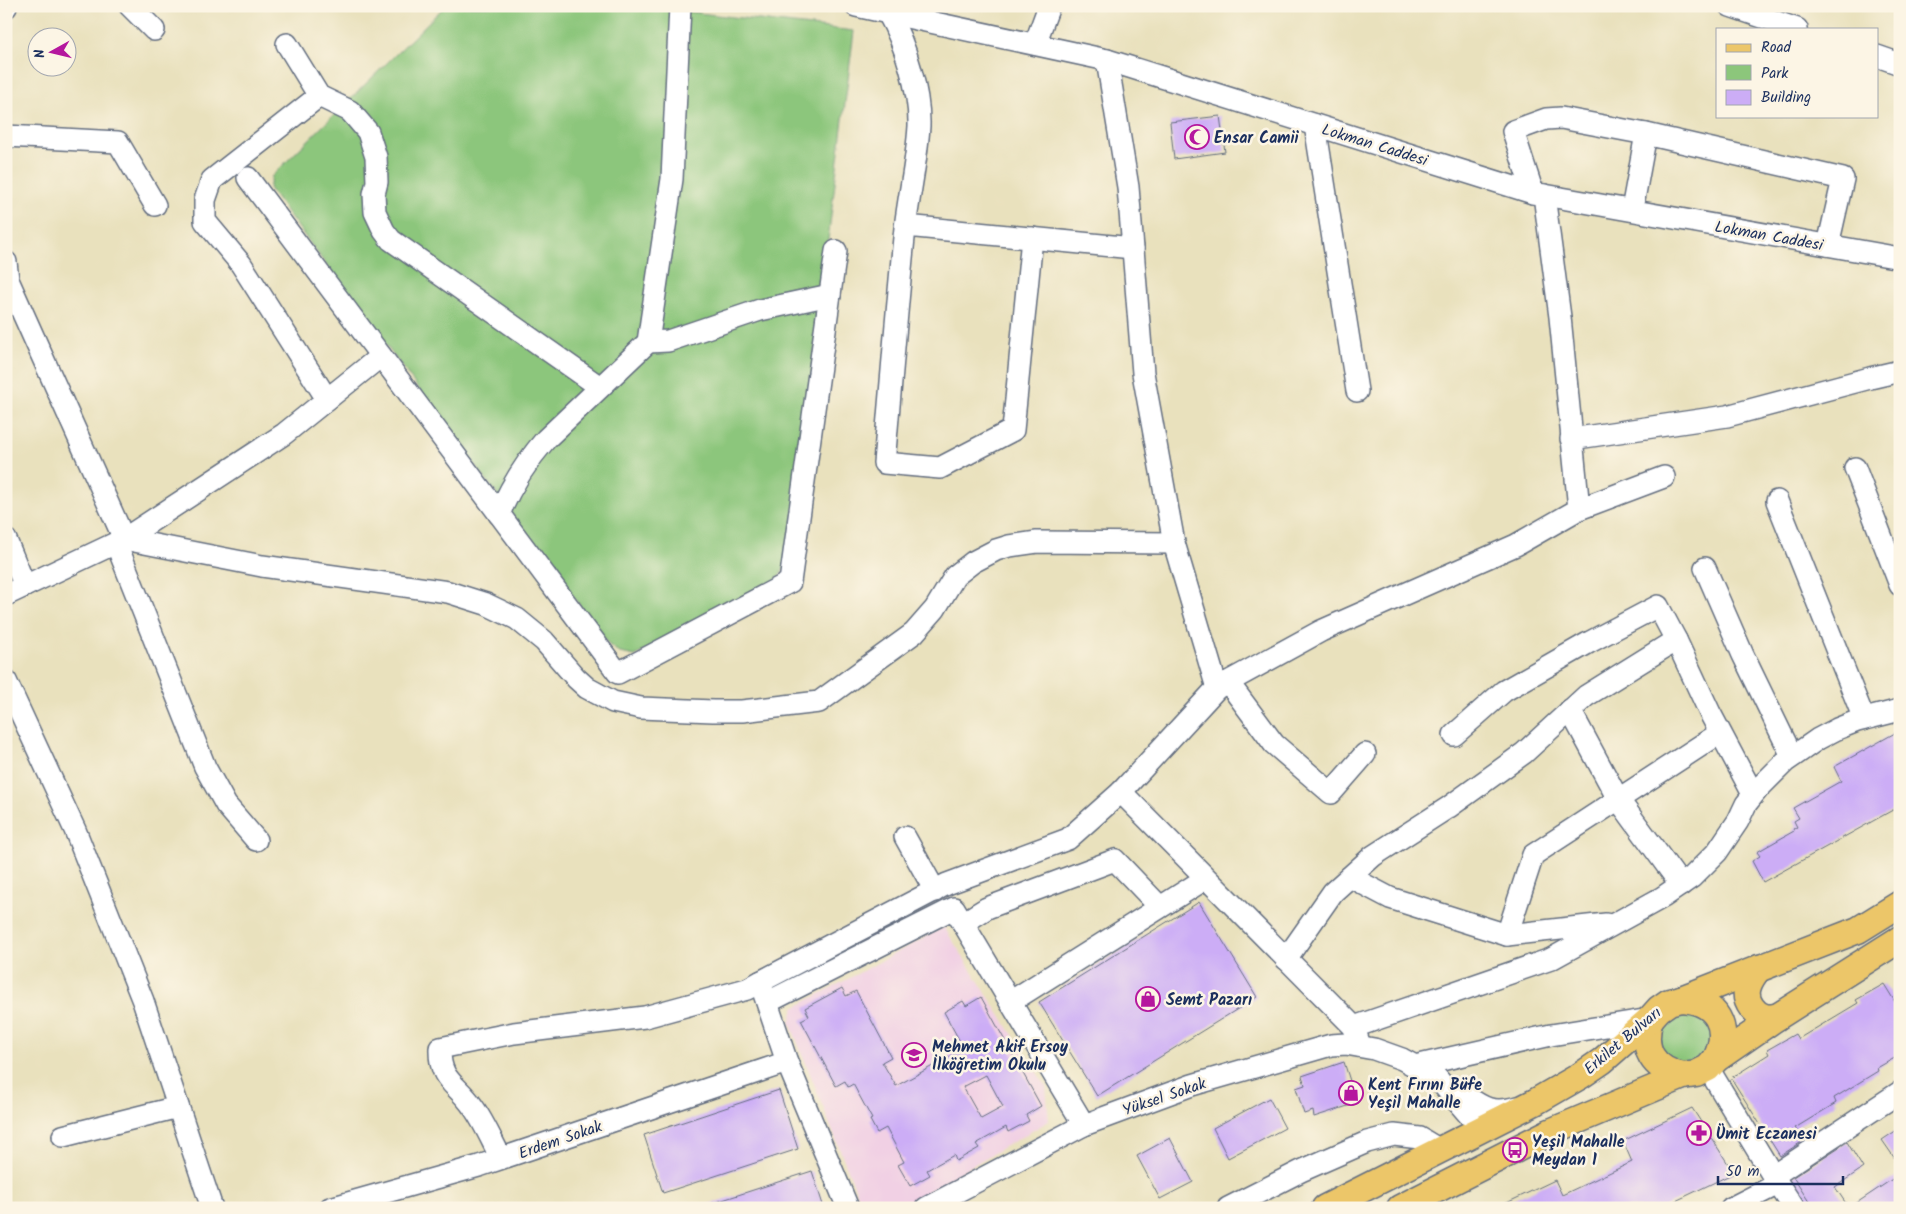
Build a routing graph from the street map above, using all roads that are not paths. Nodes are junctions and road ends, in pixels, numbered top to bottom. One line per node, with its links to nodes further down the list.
1 (130, 6): 8 (street)
2 (680, 6): 30 (street)
3 (856, 6): 6 (street, Lokman Caddesi)
4 (1049, 6): 10 (street)
5 (1730, 6): 7 (street)
6 (888, 13): 10 (street, Lokman Caddesi); 22 (street)
7 (1793, 28)
8 (154, 30)
9 (287, 44): 14 (street)
10 (1034, 44): 12 (street, Lokman Caddesi)
11 (1878, 56): 13 (street)
12 (1107, 60): 15 (street, Lokman Caddesi); 25 (street)
13 (1900, 64)
14 (319, 96): 33 (street); 35 (street)
15 (1314, 125): 19 (street, Lokman Caddesi); 34 (street)
16 (1646, 134): 19 (street); 21 (street); 24 (street)
17 (6, 136): 20 (street)
18 (248, 178): 31 (street)
19 (1539, 194): 21 (street, Lokman Caddesi); 36 (street)
20 (155, 205)
21 (1632, 210): 24 (street, Lokman Caddesi)
22 (906, 226): 23 (street); 23 (street)
23 (1032, 238): 25 (street)
24 (1828, 245): 27 (street, Lokman Caddesi)
25 (1133, 248): 44 (street)
26 (836, 251): 29 (street)
27 (1900, 258)
28 (6, 262): 43 (street)
29 (830, 295): 30 (street); 41 (street)
30 (648, 342): 33 (street)
31 (382, 356): 35 (street); 41 (street)
32 (1900, 371): 36 (street)
33 (600, 387): 41 (street)
34 (1357, 391)
35 (327, 399): 43 (street)
36 (1571, 439): 40 (street)
37 (1855, 468): 46 (street)
38 (1664, 477): 40 (street)
39 (1777, 501): 53 (street)
40 (1579, 509): 50 (street)
41 (500, 514)
42 (6, 540): 47 (street)
43 (120, 541): 44 (street); 47 (street); 62 (street)
44 (1174, 543): 50 (street)
45 (1705, 568): 57 (street)
46 (1900, 585)
47 (15, 590)
48 (1676, 640): 51 (street); 54 (street); 55 (street)
49 (6, 680): 88 (street)
50 (1223, 685): 56 (street); 58 (street)
51 (1570, 710): 60 (street); 63 (street)
52 (1900, 710): 53 (street)
53 (1864, 719): 57 (street)
54 (1720, 734): 59 (street); 60 (street)
55 (1454, 735)
56 (1365, 754)
57 (1792, 756): 59 (street)
58 (1121, 792): 64 (street); 66 (street)
59 (1753, 794): 65 (street)
60 (1618, 799): 65 (street); 71 (street)
61 (905, 837): 66 (street)
62 (256, 840)
63 (1350, 877): 71 (street); 73 (street)
64 (1205, 879): 68 (street); 73 (street)
65 (1681, 885): 70 (street)
66 (935, 891): 75 (street)
67 (1900, 904): 74 (main road, Erkilet Bulvarı)
68 (1160, 907): 69 (street); 78 (street)
69 (963, 923): 77 (street); 78 (street)
70 (1616, 923): 71 (street); 81 (street)
71 (1507, 935)
72 (1900, 939): 79 (main road)
73 (1286, 960): 81 (street)
74 (1759, 968): 76 (main road, Erkilet Bulvarı); 79 (main road)
75 (760, 982): 77 (street); 93 (street)
76 (1681, 999): 80 (main road, Erkilet Bulvarı); 84 (main road)
77 (768, 1002): 82 (street)
78 (1010, 1002): 89 (street)
79 (1777, 1017): 84 (main road)
80 (1650, 1019): 83 (street); 84 (main road); 87 (main road, Erkilet Bulvarı)
81 (1357, 1037): 83 (street, Yüksel Sokak); 89 (street, Yüksel Sokak)
82 (787, 1062): 93 (street, Erdem Sokak); 98 (street)
83 (1415, 1066): 85 (street, Yüksel Sokak)
84 (1702, 1068): 94 (street); 102 (main road)
85 (1437, 1078): 87 (street); 90 (street, Yüksel Sokak)
86 (1900, 1092): 94 (street)
87 (1535, 1102): 90 (main road, Erkilet Bulvarı)
88 (178, 1107): 91 (street); 96 (street)
89 (1084, 1125): 99 (street, Yüksel Sokak)
90 (1481, 1130): 92 (main road, Erkilet Bulvarı)
91 (63, 1136)
92 (1440, 1150): 100 (street); 101 (main road, Erkilet Bulvarı)
93 (501, 1158): 95 (street, Erdem Sokak)
94 (1775, 1180): 103 (street); 104 (street)
95 (386, 1200): 97 (street, Erdem Sokak)
96 (212, 1208)
97 (330, 1208)
98 (848, 1208)
99 (926, 1208)
100 (1228, 1208)
101 (1325, 1208)
102 (1400, 1208)
103 (1731, 1208)
104 (1794, 1208)

